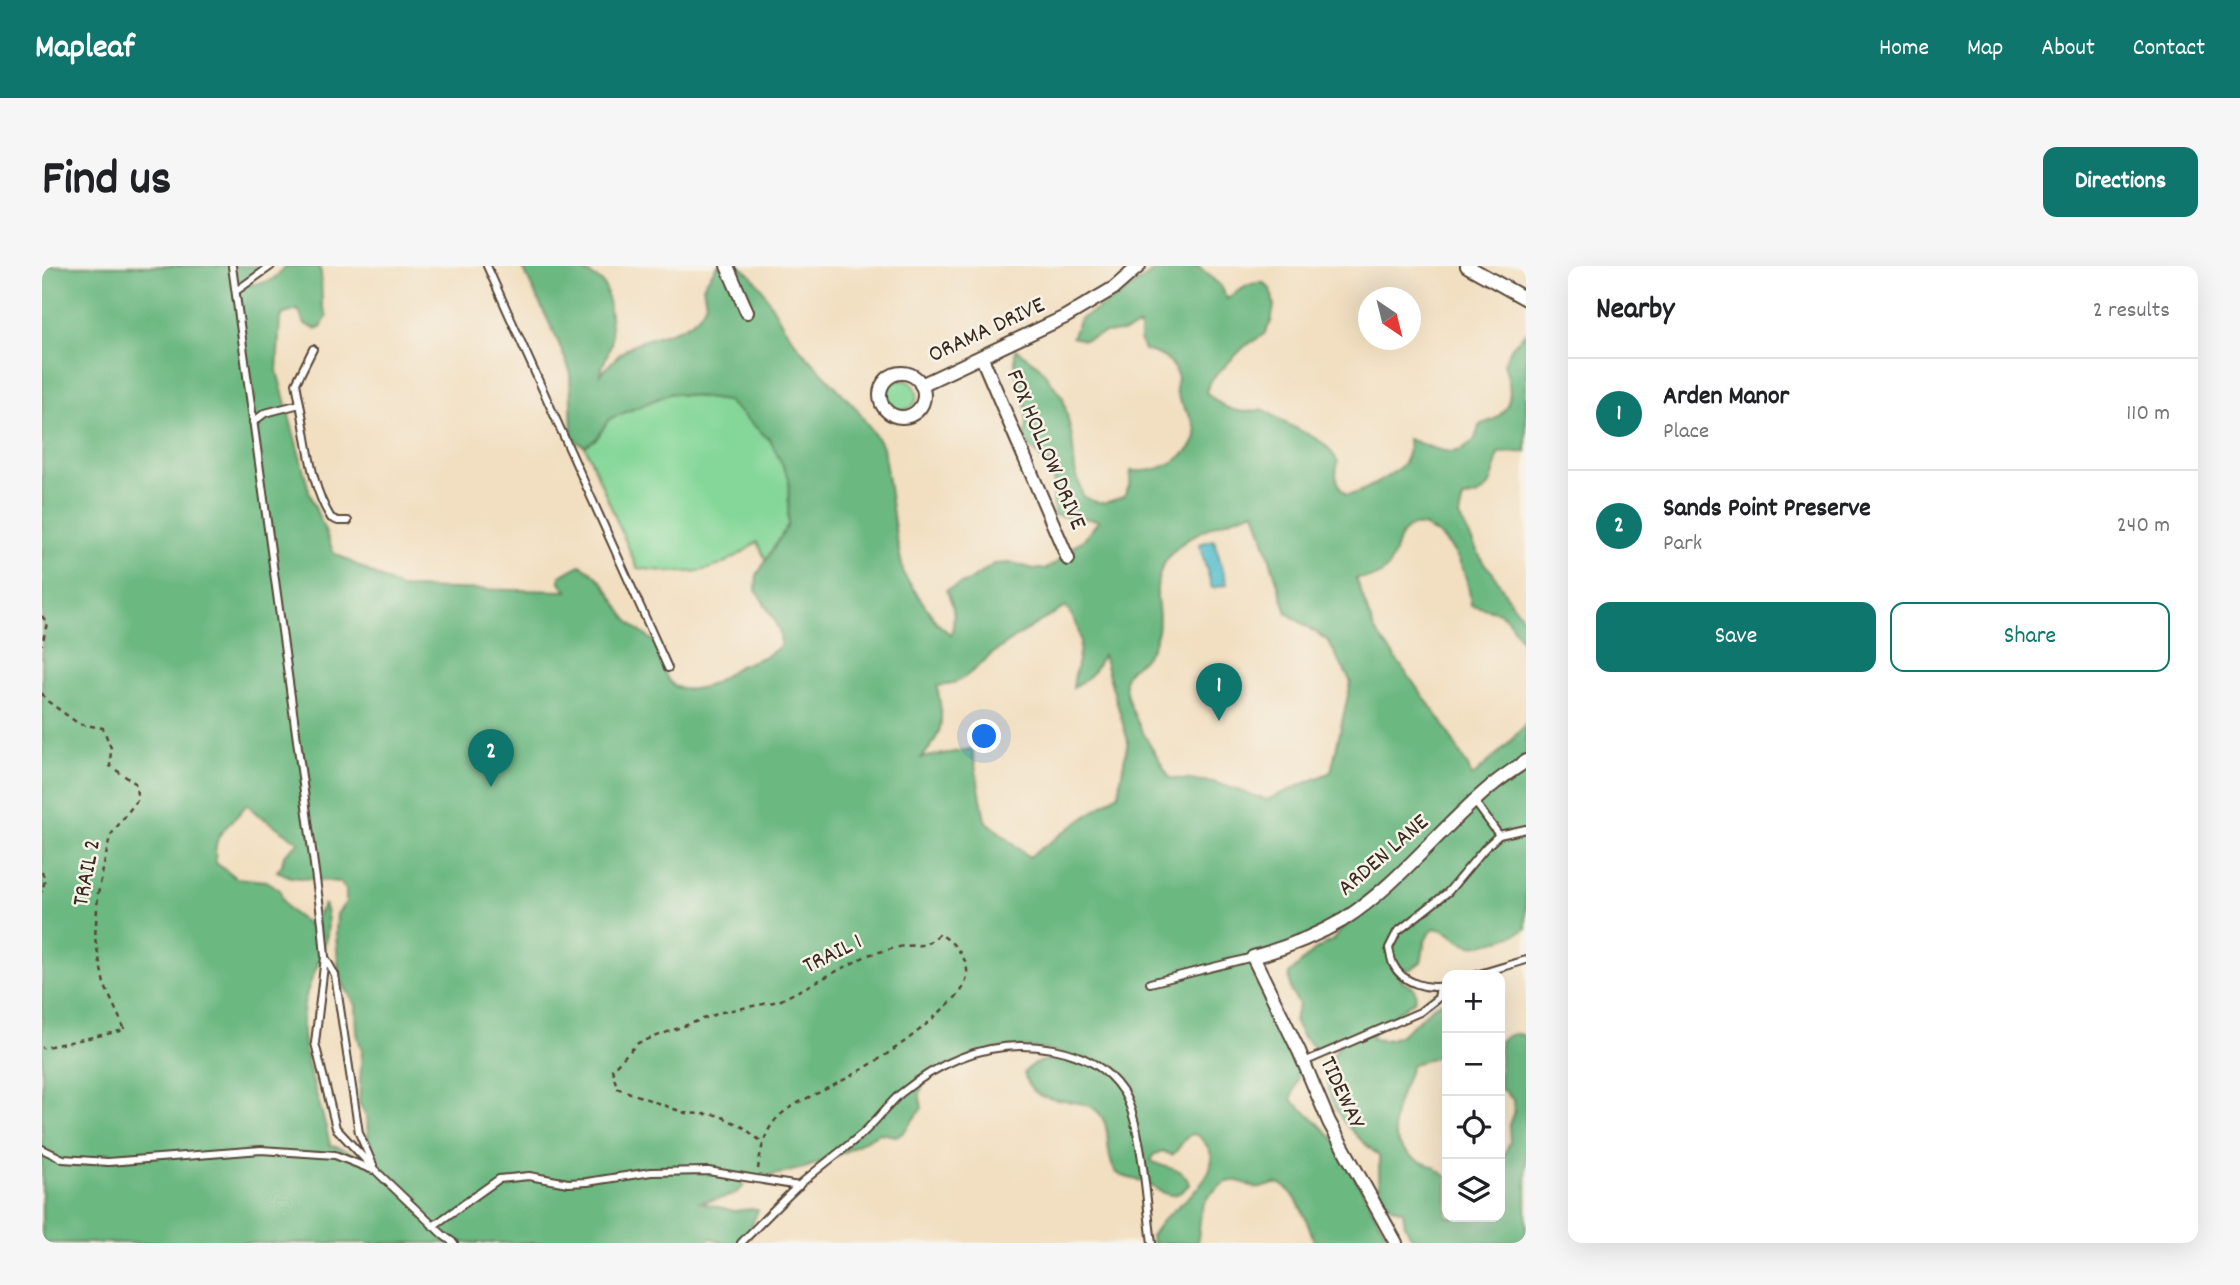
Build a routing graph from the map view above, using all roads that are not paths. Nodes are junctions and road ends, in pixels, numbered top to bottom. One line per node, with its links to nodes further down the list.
1 (232, 266): 7 (lane)
2 (271, 266): 7 (lane)
3 (487, 266): 17 (lane)
4 (727, 266): 9 (street)
5 (1139, 266): 11 (street, ORAMA DRIVE)
6 (1467, 266): 8 (street)
7 (236, 291): 14 (lane)
8 (1526, 299)
9 (747, 312)
10 (313, 349): 13 (lane)
11 (982, 358): 12 (street, ORAMA DRIVE); 16 (street, FOX HOLLOW DRIVE)
12 (921, 386)
13 (300, 404): 14 (lane); 15 (lane)
14 (253, 422): 22 (lane)
15 (348, 521)
16 (1068, 559)
17 (668, 668)
18 (1526, 761): 19 (street, ARDEN LANE)
19 (1475, 802): 21 (lane); 23 (street, ARDEN LANE)
20 (1526, 829): 21 (lane)
21 (1499, 835): 27 (lane)
22 (325, 957): 31 (lane); 31 (lane)
23 (1254, 957): 26 (lane); 29 (street, TIDEWAY)
24 (1526, 960): 25 (lane)
25 (1493, 970)
26 (1150, 984)
27 (1442, 986)
28 (1442, 988): 29 (lane)
29 (1304, 1062): 37 (street, TIDEWAY)
30 (42, 1149): 31 (lane)
31 (375, 1170): 33 (lane)
32 (799, 1186): 33 (lane); 35 (lane); 36 (lane)
33 (433, 1226): 34 (lane)
34 (454, 1243)
35 (741, 1243)
36 (1152, 1243)
37 (1396, 1243)

